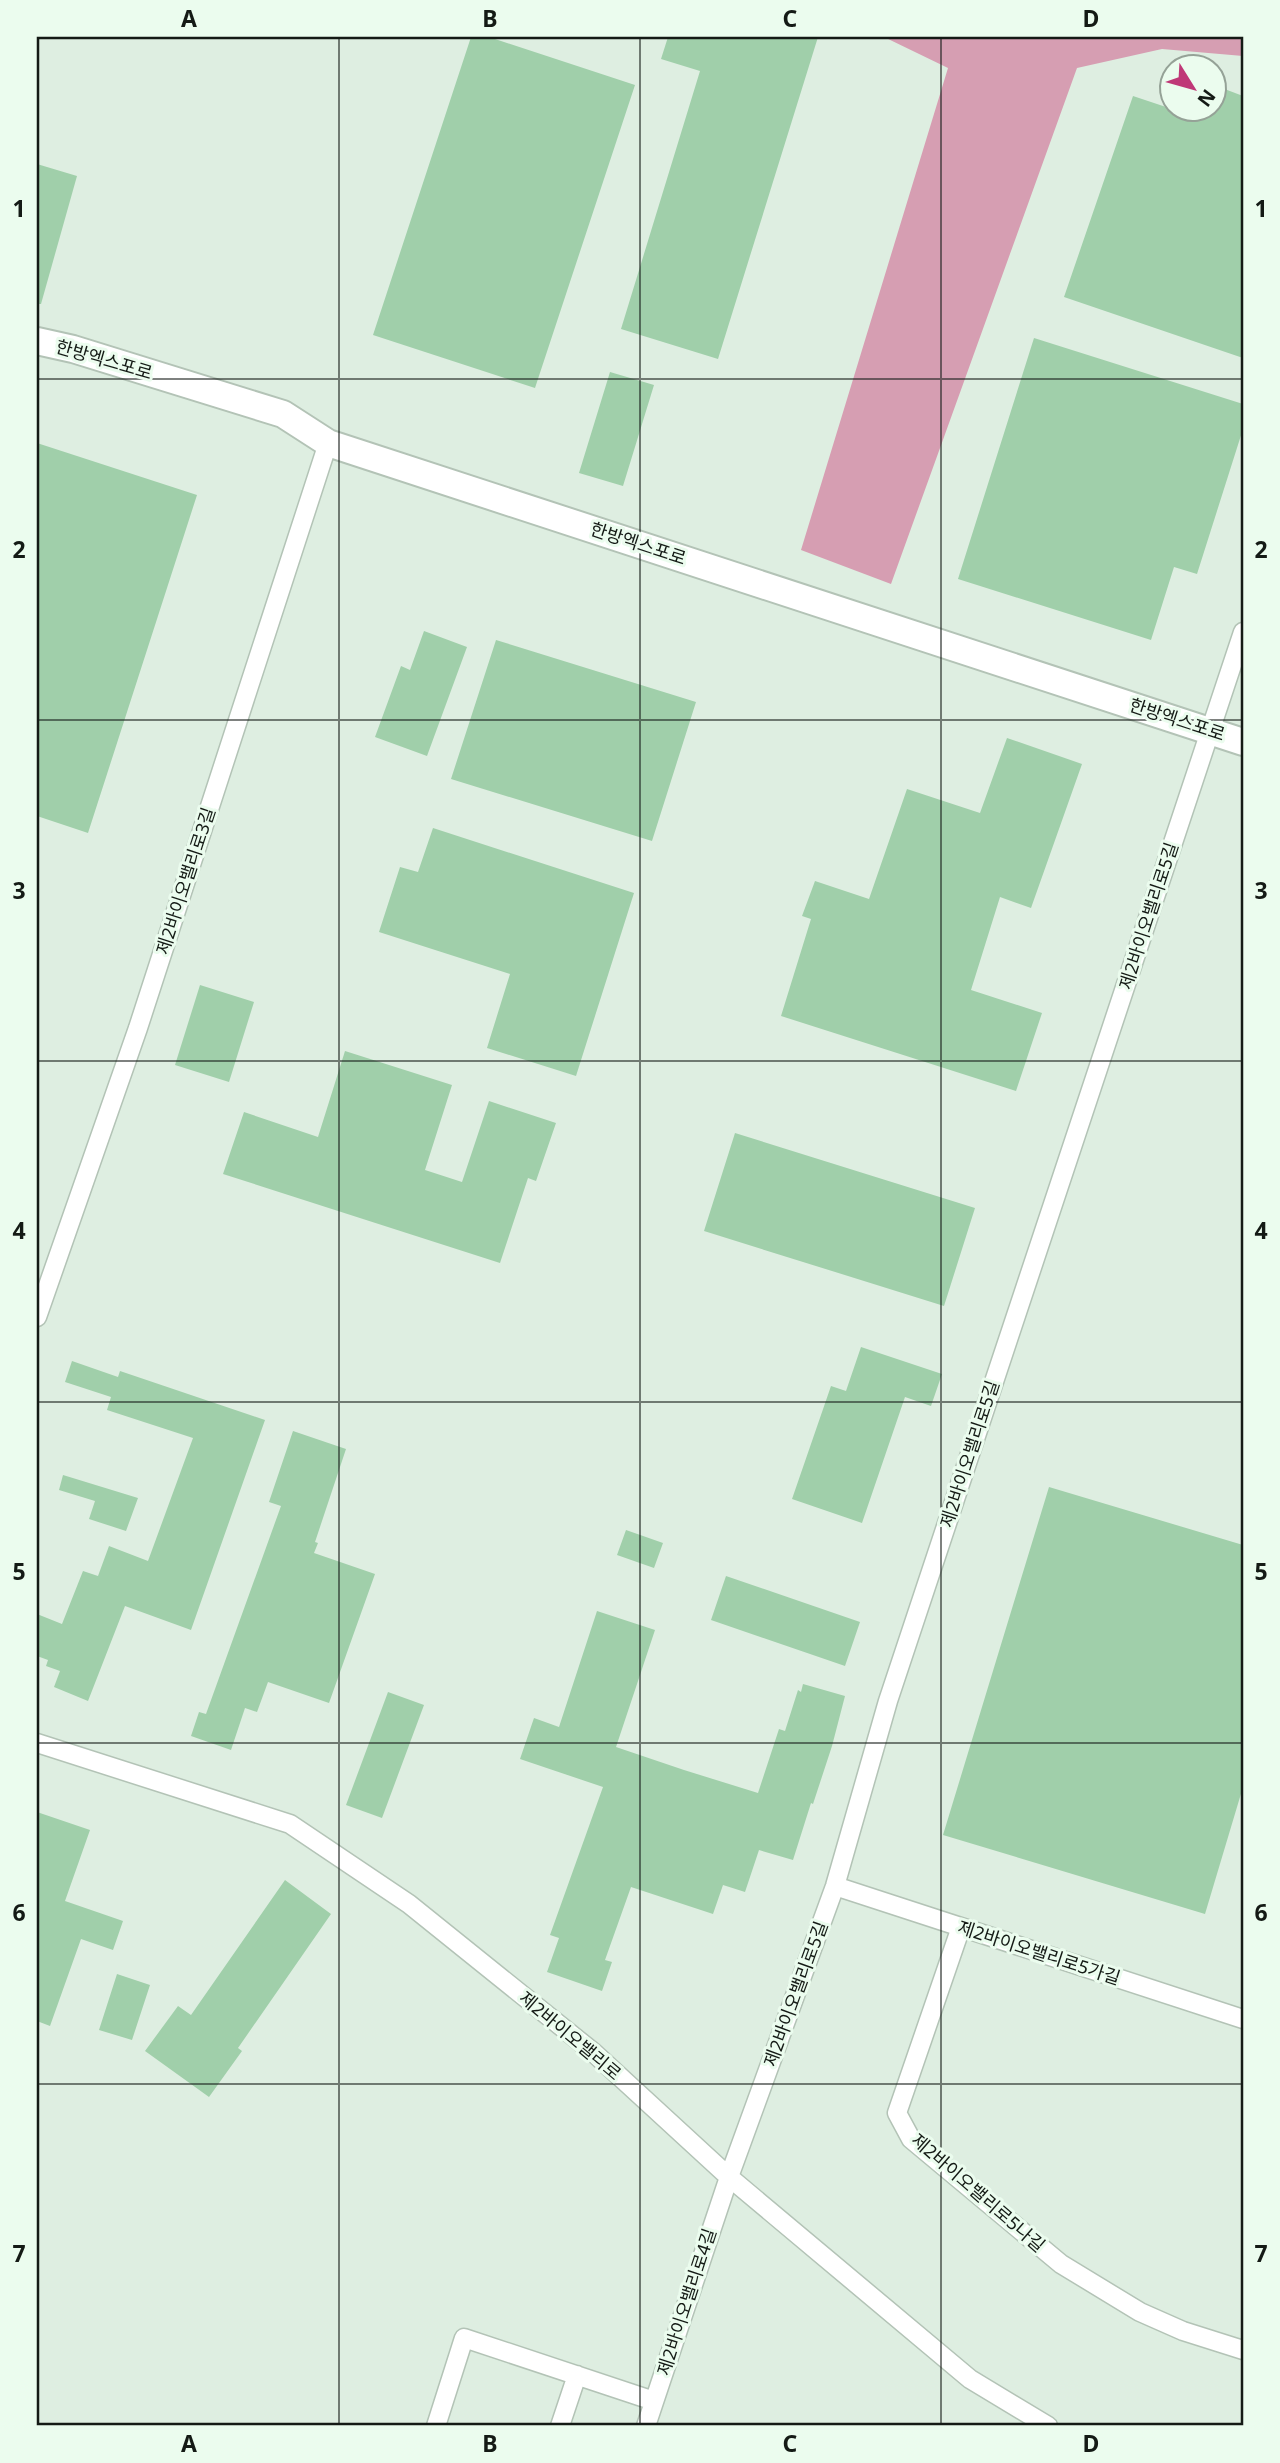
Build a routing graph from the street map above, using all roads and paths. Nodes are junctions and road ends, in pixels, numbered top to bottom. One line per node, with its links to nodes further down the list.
1 (37, 341): 2 (street, 한방엑스포로)
2 (328, 443): 4 (street, 한방엑스포로); 6 (street, 제2바이오밸리로3길)
3 (1243, 632): 4 (street, 제2바이오밸리로5길)
4 (1210, 731): 5 (street, 한방엑스포로); 8 (street, 제2바이오밸리로5길)
5 (1243, 742)
6 (37, 1317)
7 (37, 1743): 11 (street, 제2바이오밸리로)
8 (835, 1886): 9 (street, 제2바이오밸리로5가길); 11 (street, 제2바이오밸리로5길)
9 (961, 1927): 10 (street, 제2바이오밸리로5가길); 12 (street, 제2바이오밸리로5나길)
10 (1243, 2020)
11 (729, 2177): 14 (street, 제2바이오밸리로4길); 18 (street, 제2바이오밸리로)
12 (1243, 2350)
13 (577, 2375): 14 (street); 15 (street); 16 (street)
14 (654, 2401): 17 (street, 제2바이오밸리로4길)
15 (436, 2426)
16 (560, 2426)
17 (646, 2426)
18 (1048, 2426)

